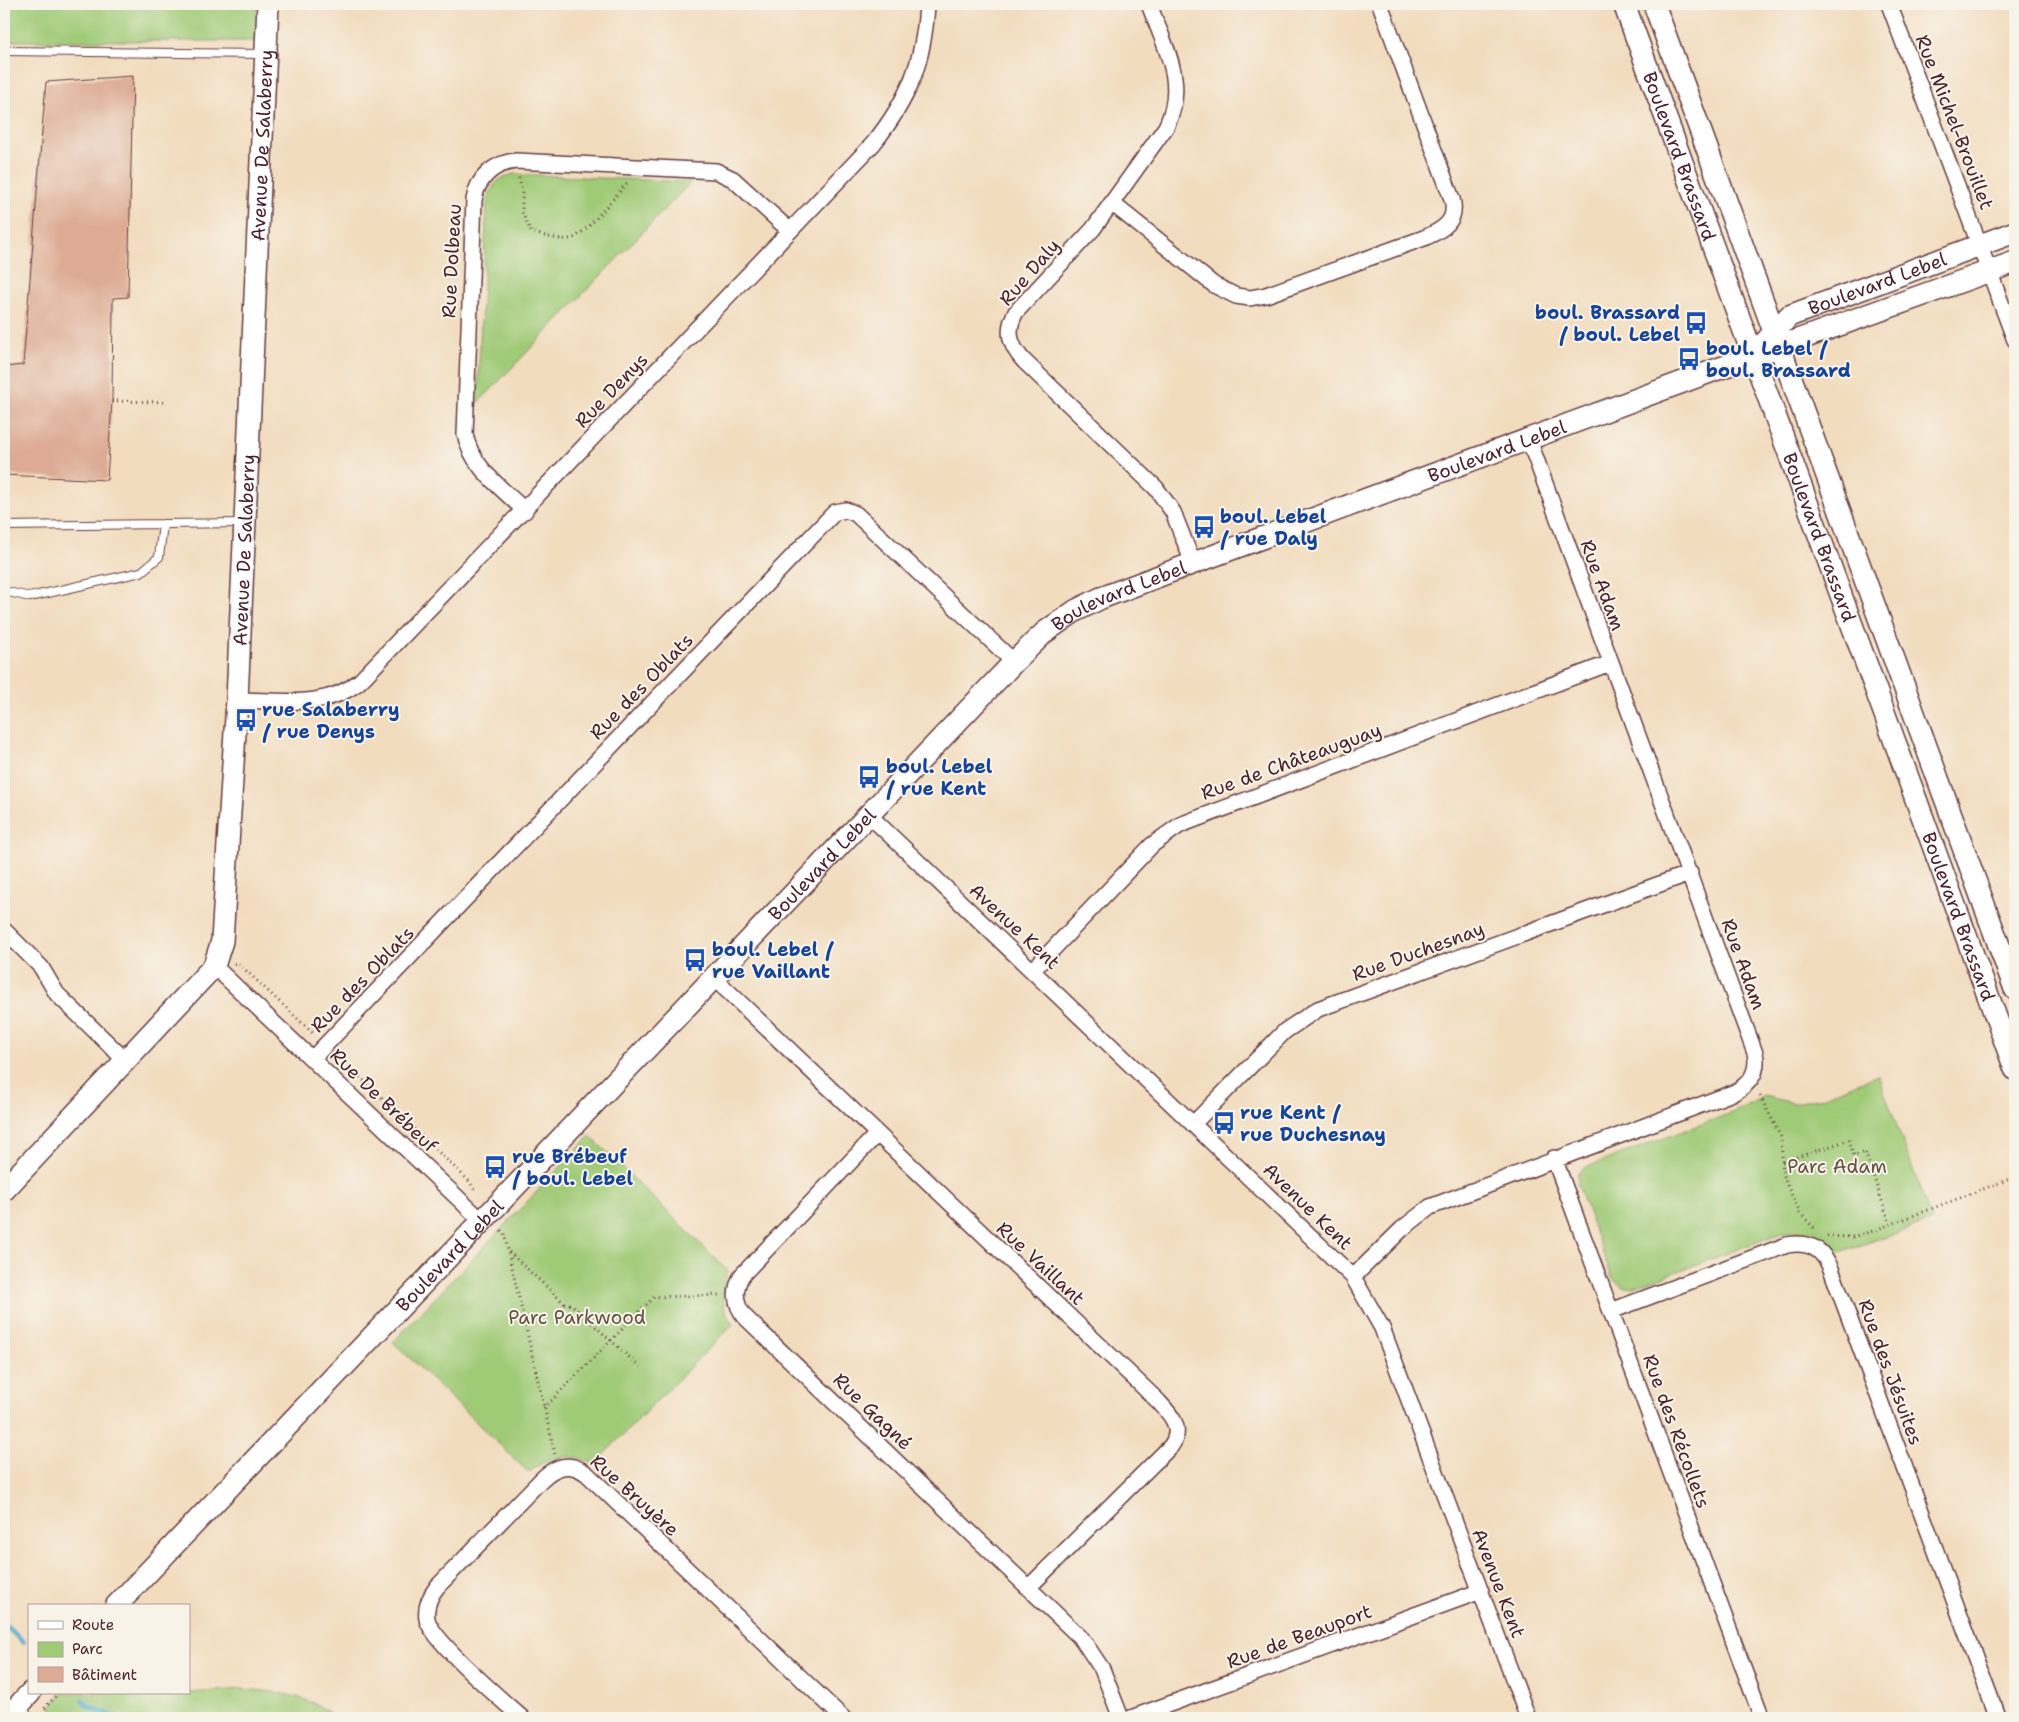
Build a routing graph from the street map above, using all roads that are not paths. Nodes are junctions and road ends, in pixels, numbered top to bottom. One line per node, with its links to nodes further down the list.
1 (268, 4): 9 (street, Avenue De Salaberry)
2 (928, 4): 11 (street, Rue Denys)
3 (1149, 4): 10 (street, Rue Daly)
4 (1380, 4): 10 (street)
5 (1624, 4): 18 (street, Boulevard Brassard)
6 (1654, 4): 16 (street, Boulevard Brassard)
7 (1889, 4): 13 (street, Rue Michel-Brouillet)
8 (4, 51): 9 (lane)
9 (266, 54): 21 (street, Avenue De Salaberry)
10 (1113, 204): 24 (street, Rue Daly)
11 (790, 231): 20 (street, Rue Denys); 20 (street, Rue Dolbeau)
12 (2015, 232): 13 (street, Boulevard Lebel)
13 (1980, 245): 15 (street, Rue Michel-Brouillet); 16 (street, Boulevard Lebel)
14 (2015, 262): 15 (street, Boulevard Lebel)
15 (1990, 271): 16 (street, Boulevard Lebel); 17 (street, Rue Michel-Brouillet)
16 (1776, 340): 18 (street, Boulevard Lebel); 35 (street, Boulevard Brassard)
17 (2015, 340)
18 (1753, 356): 19 (street, Boulevard Lebel); 38 (street, Boulevard Brassard)
19 (1529, 440): 24 (street, Boulevard Lebel); 27 (street, Rue Adam)
20 (524, 510): 28 (street, Rue Denys)
21 (245, 523): 22 (lane); 28 (street, Avenue De Salaberry)
22 (163, 524): 23 (lane); 25 (lane)
23 (4, 526)
24 (1194, 564): 26 (street, Boulevard Lebel)
25 (4, 591)
26 (1014, 662): 29 (street, Boulevard Lebel); 36 (street, Rue des Oblats)
27 (1610, 663): 30 (street, Rue Adam); 33 (street, Rue de Châteauguay)
28 (237, 700): 32 (street, Avenue De Salaberry)
29 (870, 816): 33 (street, Avenue Kent); 34 (street, Boulevard Lebel)
30 (1690, 873): 39 (street, Rue Duchesnay); 41 (street, Rue Adam)
31 (4, 930): 37 (street)
32 (214, 966): 36 (street, Rue De Brébeuf); 37 (street, Avenue De Salaberry)
33 (1033, 970): 39 (street, Avenue Kent)
34 (714, 978): 40 (street, Rue Vaillant); 43 (street, Boulevard Lebel)
35 (2015, 989)
36 (312, 1059): 43 (street, Rue De Brébeuf)
37 (126, 1061): 42 (street, Avenue De Salaberry)
38 (2015, 1069)
39 (1194, 1123): 44 (street, Avenue Kent)
40 (877, 1134): 46 (street, Rue Gagné); 46 (street, Rue Vaillant)
41 (1554, 1158): 44 (street, Rue Adam); 45 (street, Rue des Récollets)
42 (4, 1190)
43 (491, 1225): 48 (street, Boulevard Lebel)
44 (1353, 1277): 47 (street, Avenue Kent)
45 (1611, 1310): 54 (street, Rue des Récollets); 55 (street, Rue des Jésuites)
46 (1030, 1587): 51 (street, Rue Gagné)
47 (1481, 1591): 52 (street, Rue de Beauport); 53 (street, Avenue Kent)
48 (118, 1604)
49 (522, 1718): 50 (street, Rue Bruyère)
50 (843, 1718)
51 (1121, 1718)
52 (1131, 1718)
53 (1528, 1718)
54 (1762, 1718)
55 (1998, 1718)

